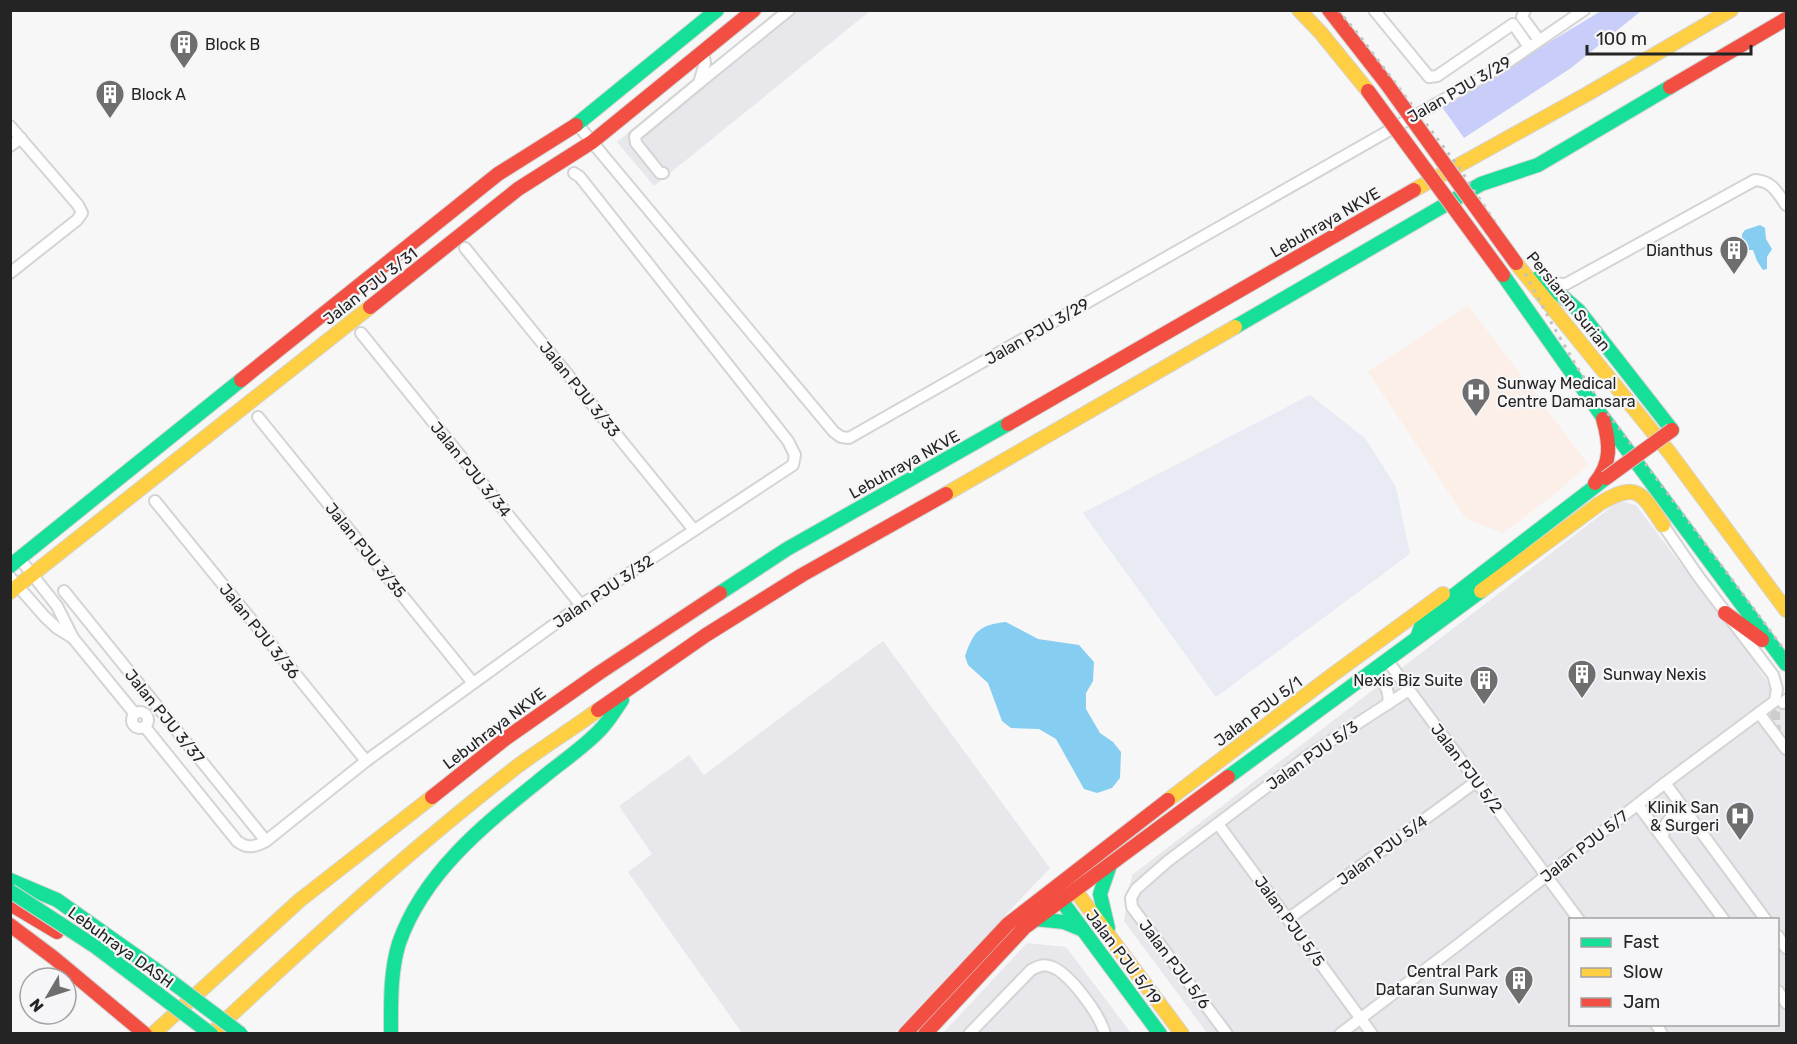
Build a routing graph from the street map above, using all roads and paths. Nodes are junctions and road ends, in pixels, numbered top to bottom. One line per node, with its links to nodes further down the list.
1 (717, 10): 14 (main road, Jalan PJU 3/31)
2 (753, 10): 12 (main road, Jalan PJU 3/31)
3 (789, 10): 13 (street)
4 (1299, 10): 27 (main road, bridge)
5 (1329, 10): 23 (main road, Persiaran Surian, bridge)
6 (1374, 10): 11 (street)
7 (1524, 10): 11 (street)
8 (1584, 10): 11 (street, Jalan PJU 3/29)
9 (1731, 10): 78 (main road, Lebuhraya NKVE)
10 (1786, 20): 48 (main road)
11 (1534, 43): 17 (street, Jalan PJU 3/29)
12 (703, 52): 13 (street); 17 (main road, Jalan PJU 3/31)
13 (699, 82): 20 (street)
14 (577, 124): 17 (street, Jalan PJU 3/29); 34 (main road, Jalan PJU 3/31)
15 (10, 126): 16 (street)
16 (21, 138): 18 (street); 24 (street)
17 (592, 142): 35 (main road, Jalan PJU 3/31)
18 (10, 146)
19 (574, 173): 33 (street, Jalan PJU 3/32)
20 (663, 173)
21 (1786, 205): 25 (street)
22 (465, 248): 33 (street, Jalan PJU 3/33)
23 (1520, 267): 25 (main road); 39 (main road, Persiaran Surian)
24 (10, 273)
25 (1543, 282): 42 (main road, bridge)
26 (361, 333): 38 (street, Jalan PJU 3/34)
27 (1602, 416): 29 (main road); 43 (main road)
28 (258, 417): 47 (street, Jalan PJU 3/35)
29 (1602, 477): 30 (main road); 64 (main road, Jalan PJU 5/1)
30 (1612, 496): 32 (main road); 42 (main road)
31 (155, 501): 53 (street, Jalan PJU 3/36)
32 (1663, 525): 40 (street, Jalan PJU 5/7)
33 (694, 530): 38 (street, Jalan PJU 3/32)
34 (15, 563): 35 (street)
35 (33, 574): 36 (main road, Jalan PJU 3/31); 41 (street)
36 (13, 585): 41 (street)
37 (64, 591): 60 (street, Jalan PJU 3/37)
38 (582, 605): 47 (street, Jalan PJU 3/32)
39 (1786, 610)
40 (1725, 614): 43 (main road); 51 (street, Jalan PJU 5/7)
41 (73, 638): 60 (street)
42 (1417, 638): 44 (main road)
43 (1775, 649): 45 (main road)
44 (1387, 660): 46 (main road); 49 (street, Jalan PJU 5/2)
45 (1786, 664)
46 (1374, 670): 50 (street); 61 (main road)
47 (474, 683): 53 (street, Jalan PJU 3/32)
48 (635, 684): 80 (main road); 82 (main road)
49 (1409, 690): 50 (street, Jalan PJU 5/3); 54 (street, Jalan PJU 5/2)
50 (1388, 704): 58 (street, Jalan PJU 5/3)
51 (1760, 713): 52 (street); 55 (street, Jalan PJU 5/7)
52 (1786, 749)
53 (366, 761): 60 (street, Jalan PJU 3/32)
54 (1477, 781): 62 (street, Jalan PJU 5/2); 73 (street, Jalan PJU 5/4)
55 (1665, 783): 56 (street, Jalan PJU 5/7); 57 (street)
56 (1638, 805): 59 (street); 62 (street, Jalan PJU 5/7)
57 (1691, 820): 59 (street); 71 (street)
58 (1218, 824): 73 (street, Jalan PJU 5/5); 89 (street, Jalan PJU 5/6)
59 (1663, 838): 70 (street)
60 (266, 841)
61 (1111, 862): 65 (main road); 76 (main road)
62 (1546, 875): 69 (street, Jalan PJU 5/2); 77 (street, Jalan PJU 5/7)
63 (10, 880): 81 (main road, bridge)
64 (1059, 883): 65 (main road); 67 (main road); 83 (main road, Jalan PJU 5/1)
65 (1075, 890): 67 (main road); 76 (main road, Jalan PJU 5/19)
66 (10, 891): 80 (main road, Lebuhraya DASH, bridge)
67 (1061, 900): 72 (main road); 75 (main road, Jalan PJU 5/19)
68 (10, 904): 79 (main road)
69 (1578, 918)
70 (1723, 918)
71 (1764, 918)
72 (1035, 919): 75 (main road); 84 (main road)
73 (1288, 919): 77 (street, Jalan PJU 5/5)
74 (10, 925): 78 (main road)
75 (1083, 930): 87 (main road, Jalan PJU 5/19)
76 (1111, 938): 88 (main road, Jalan PJU 5/19)
77 (1361, 1018): 90 (street, Jalan PJU 5/7); 91 (street, Jalan PJU 5/5)
78 (151, 1033)
79 (196, 1034)
80 (211, 1034)
81 (241, 1034)
82 (391, 1034)
83 (905, 1034)
84 (925, 1034)
85 (969, 1034): 86 (street)
86 (1105, 1034)
87 (1160, 1034)
88 (1182, 1034)
89 (1227, 1034)
90 (1340, 1034)
91 (1372, 1034)

